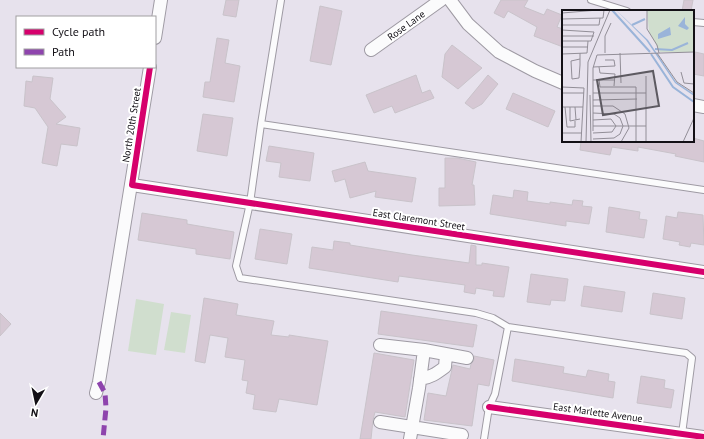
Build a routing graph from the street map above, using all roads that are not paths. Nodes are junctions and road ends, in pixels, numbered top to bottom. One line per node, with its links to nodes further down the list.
1 (161, 0): 9 (street)
2 (281, 0): 15 (lane)
3 (441, 0): 10 (street, Rose Lane)
4 (450, 0): 12 (street)
5 (591, 0): 6 (lane)
6 (624, 10)
7 (694, 22): 8 (lane)
8 (704, 23)
9 (156, 32)
10 (371, 50)
11 (150, 68): 16 (street, North 20th Street)
12 (562, 83)
13 (694, 105): 14 (street)
14 (704, 107)
15 (261, 124): 17 (lane); 18 (lane)
16 (132, 185): 18 (street, East Claremont Street); 26 (street, North 20th Street)
17 (704, 190)
18 (250, 203): 19 (street, East Claremont Street); 20 (lane)
19 (704, 272)
20 (508, 327): 27 (lane); 30 (lane)
21 (380, 345): 22 (street)
22 (424, 350): 23 (street); 25 (street)
23 (446, 354): 24 (street); 25 (street)
24 (467, 358)
25 (420, 379): 29 (street)
26 (96, 393)
27 (489, 407): 30 (street, East Marlette Avenue); 33 (lane)
28 (380, 422): 29 (street)
29 (411, 433): 31 (street)
30 (682, 434): 32 (street, East Marlette Avenue)
31 (462, 435)
32 (704, 437)
33 (484, 439)

